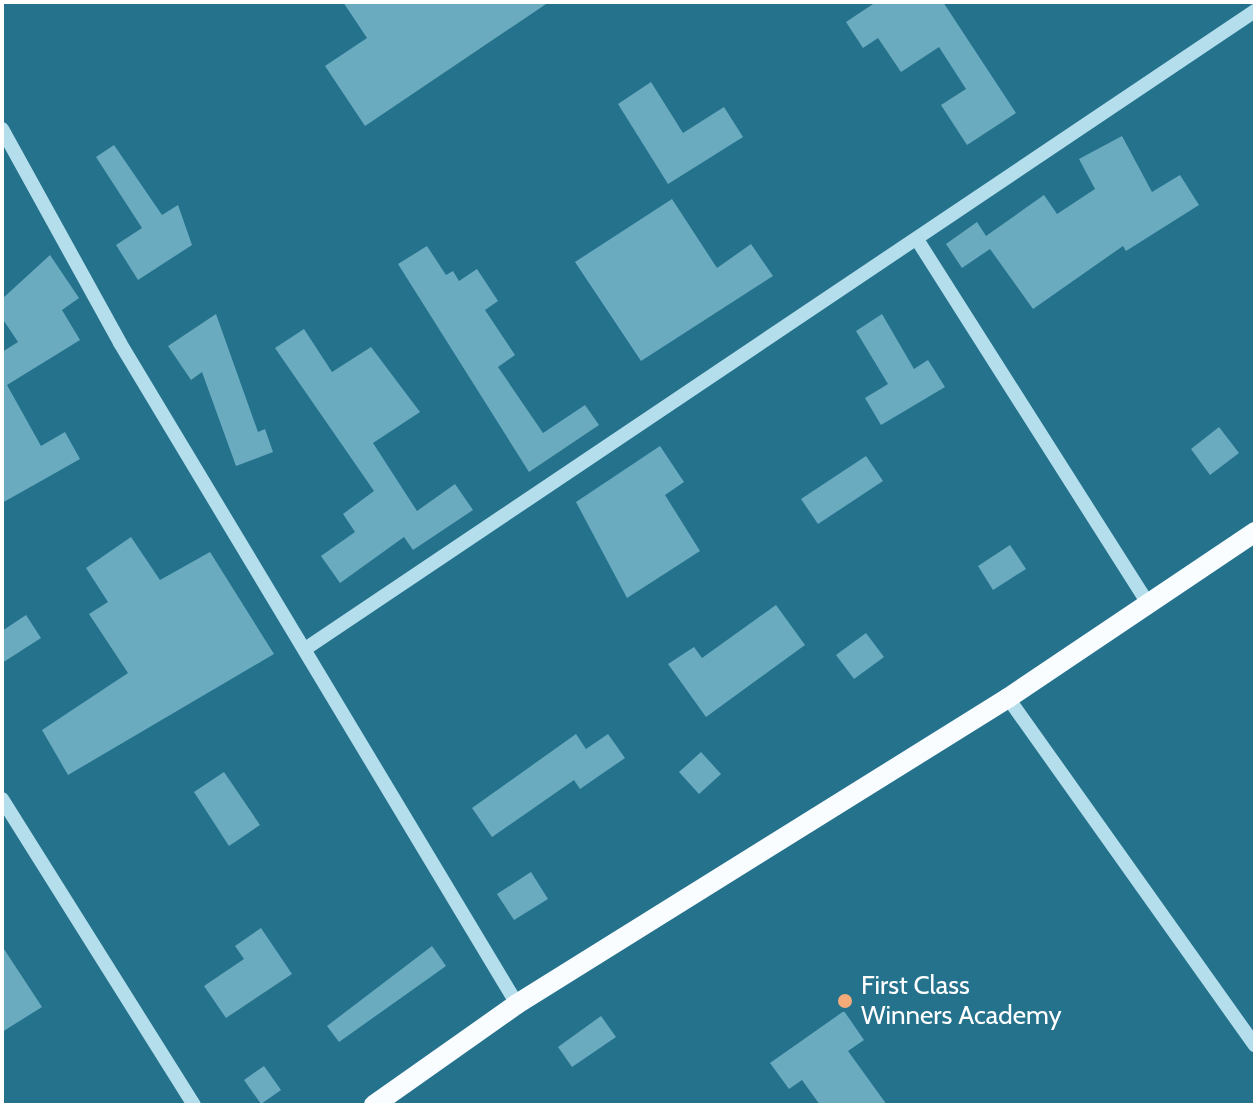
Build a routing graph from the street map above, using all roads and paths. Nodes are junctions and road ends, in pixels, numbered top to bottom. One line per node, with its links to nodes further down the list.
1 (1255, 11): 3 (street)
2 (2, 129): 6 (street)
3 (918, 241): 5 (street); 6 (street)
4 (1255, 532): 5 (main road)
5 (1148, 604): 7 (main road)
6 (308, 647): 9 (street)
7 (1008, 698): 9 (main road); 10 (street)
8 (3, 803): 11 (street)
9 (517, 1004): 12 (main road)
10 (1255, 1045)
11 (194, 1105)
12 (374, 1105)

